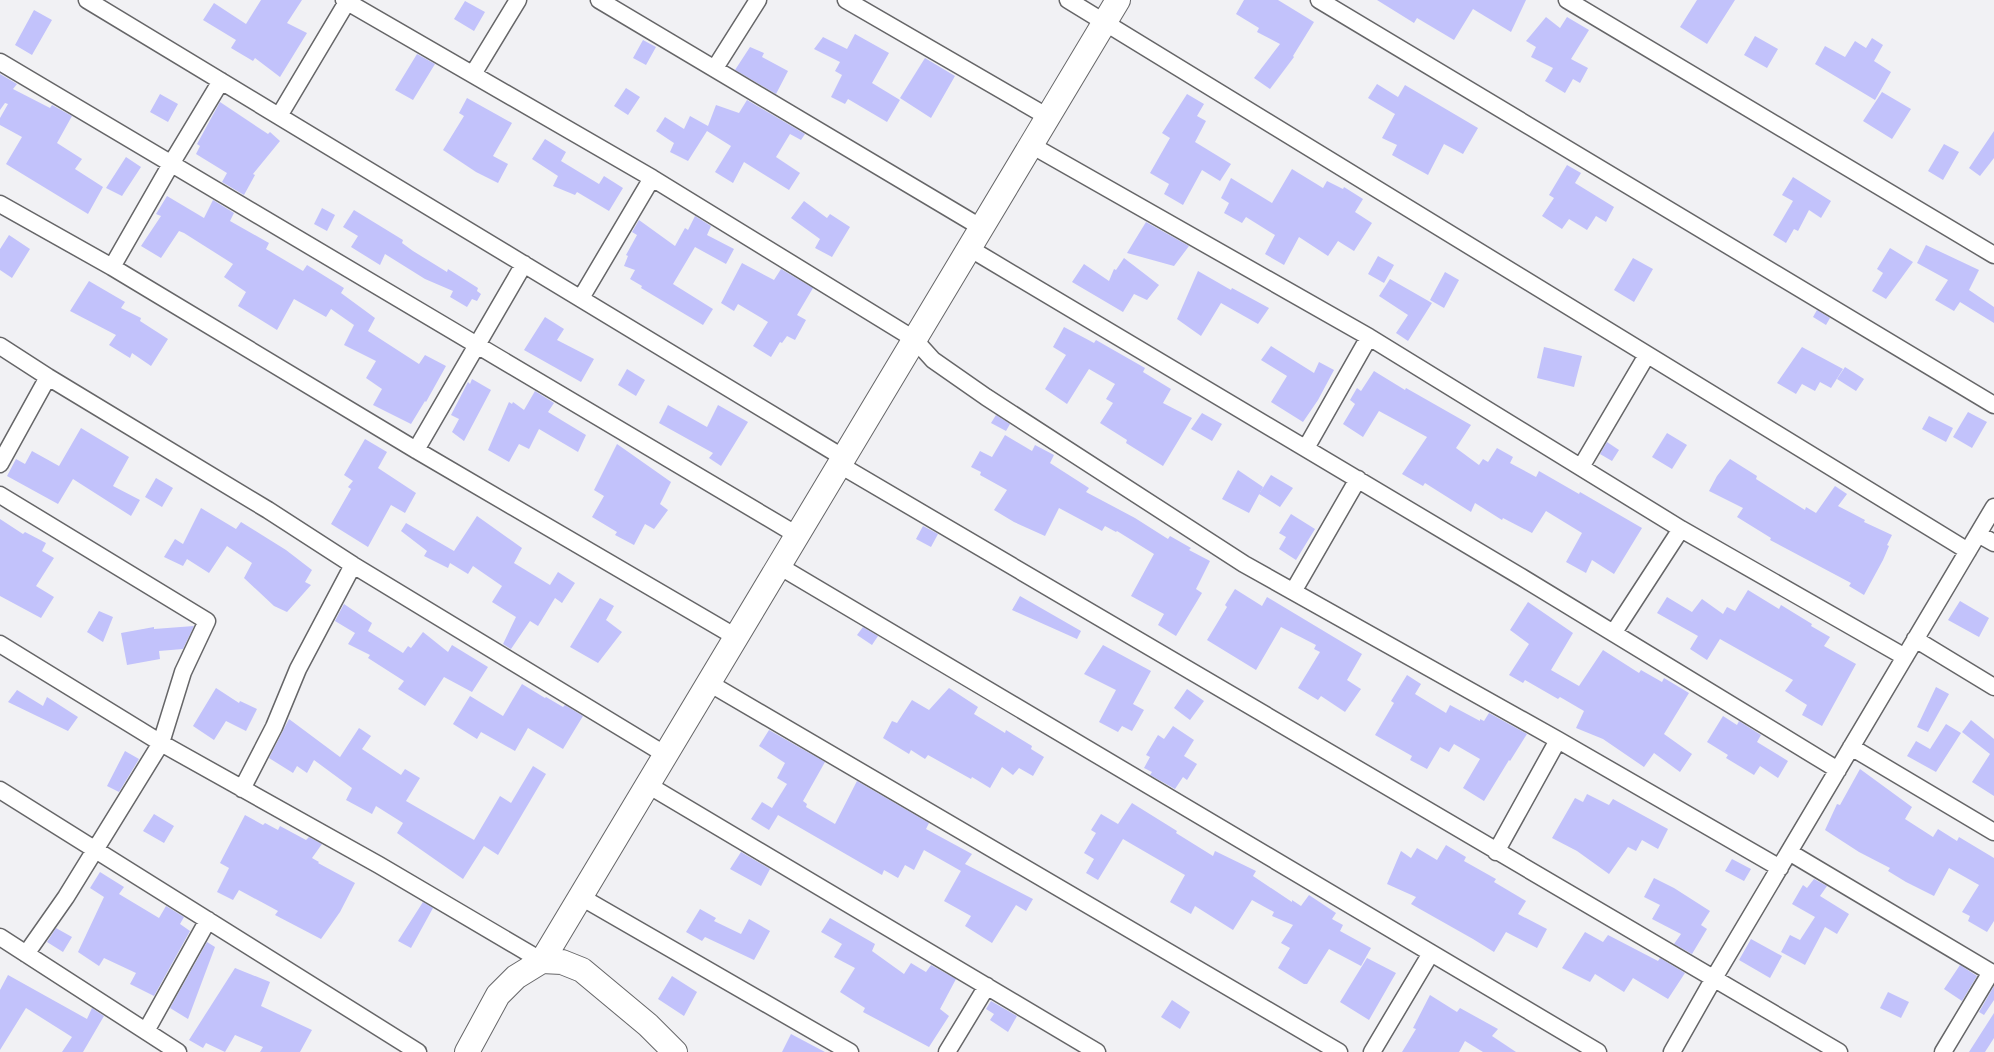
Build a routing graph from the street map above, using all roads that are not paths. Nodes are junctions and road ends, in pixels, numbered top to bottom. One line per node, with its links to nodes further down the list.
1 (87, 0): 15 (street)
2 (518, 0): 14 (street)
3 (599, 0): 13 (street)
4 (758, 0): 13 (street)
5 (846, 0): 17 (street)
6 (1068, 0): 11 (street)
7 (1118, 0): 11 (street)
8 (1319, 0): 34 (street)
9 (1567, 0): 24 (street)
10 (345, 1): 14 (street); 16 (street)
11 (1105, 22): 17 (street); 32 (street)
12 (0, 62): 19 (street)
13 (715, 68): 22 (street)
14 (473, 74): 20 (street)
15 (221, 81): 16 (street); 19 (street)
16 (279, 116): 25 (street)
17 (1048, 117): 18 (street)
18 (1031, 145): 22 (street); 28 (street)
19 (171, 164): 26 (street); 30 (street)
20 (652, 178): 27 (street); 29 (street)
21 (0, 204): 26 (street)
22 (982, 228): 23 (street)
23 (970, 248): 29 (street); 35 (street)
24 (1994, 254)
25 (524, 264): 27 (street); 30 (street)
26 (112, 267): 36 (street)
27 (581, 298): 37 (street)
28 (1369, 337): 35 (street); 39 (street)
29 (914, 339): 37 (street); 50 (street)
30 (477, 345): 36 (street); 45 (street)
31 (0, 346): 33 (street)
32 (1647, 355): 39 (street); 47 (street)
33 (48, 377): 38 (street); 48 (street)
34 (1994, 405)
35 (1306, 448): 40 (street)
36 (416, 450): 52 (street)
37 (842, 462): 45 (street); 68 (street)
38 (0, 464)
39 (1581, 466): 43 (street)
40 (1358, 479): 50 (street); 51 (street)
41 (0, 495): 59 (street)
42 (1994, 507): 44 (street)
43 (1681, 528): 51 (street); 55 (street)
44 (1978, 534): 46 (street); 47 (street)
45 (798, 535): 49 (street)
46 (1994, 543)
47 (1968, 551): 53 (street)
48 (353, 565): 61 (street); 64 (street)
49 (779, 566): 52 (street); 74 (street)
50 (1294, 590): 58 (street)
51 (1614, 632): 62 (street)
52 (736, 637): 56 (street)
53 (1915, 639): 55 (street); 57 (street)
54 (0, 644): 59 (street)
55 (1905, 657): 60 (street)
56 (709, 683): 61 (street); 88 (street)
57 (1994, 687)
58 (1558, 740): 68 (street); 70 (street)
59 (161, 743): 64 (street); 67 (street)
60 (1851, 747): 62 (street); 66 (street)
61 (666, 755): 63 (street)
62 (1838, 770): 69 (street)
63 (648, 785): 71 (street); 79 (street)
64 (242, 789): 76 (street)
65 (0, 790): 67 (street)
66 (1994, 832)
67 (95, 848): 72 (street); 75 (street)
68 (1496, 852): 78 (street)
69 (1789, 852): 70 (street); 77 (street)
70 (1780, 868): 78 (street)
71 (581, 896): 76 (street); 85 (street)
72 (208, 920): 80 (street); 82 (street)
73 (0, 938): 75 (street)
74 (1431, 953): 89 (street); 90 (street)
75 (26, 954): 80 (street)
76 (542, 961): 83 (street); 84 (street)
77 (1993, 973): 93 (street)
78 (1714, 978): 91 (street); 92 (street)
79 (987, 986): 86 (street); 87 (street)
80 (146, 1031): 81 (street)
81 (178, 1052)
82 (418, 1052)
83 (466, 1052)
84 (675, 1052)
85 (850, 1052)
86 (946, 1052)
87 (1098, 1052)
88 (1339, 1052)
89 (1372, 1052)
90 (1598, 1052)
91 (1672, 1052)
92 (1839, 1052)
93 (1943, 1052)

